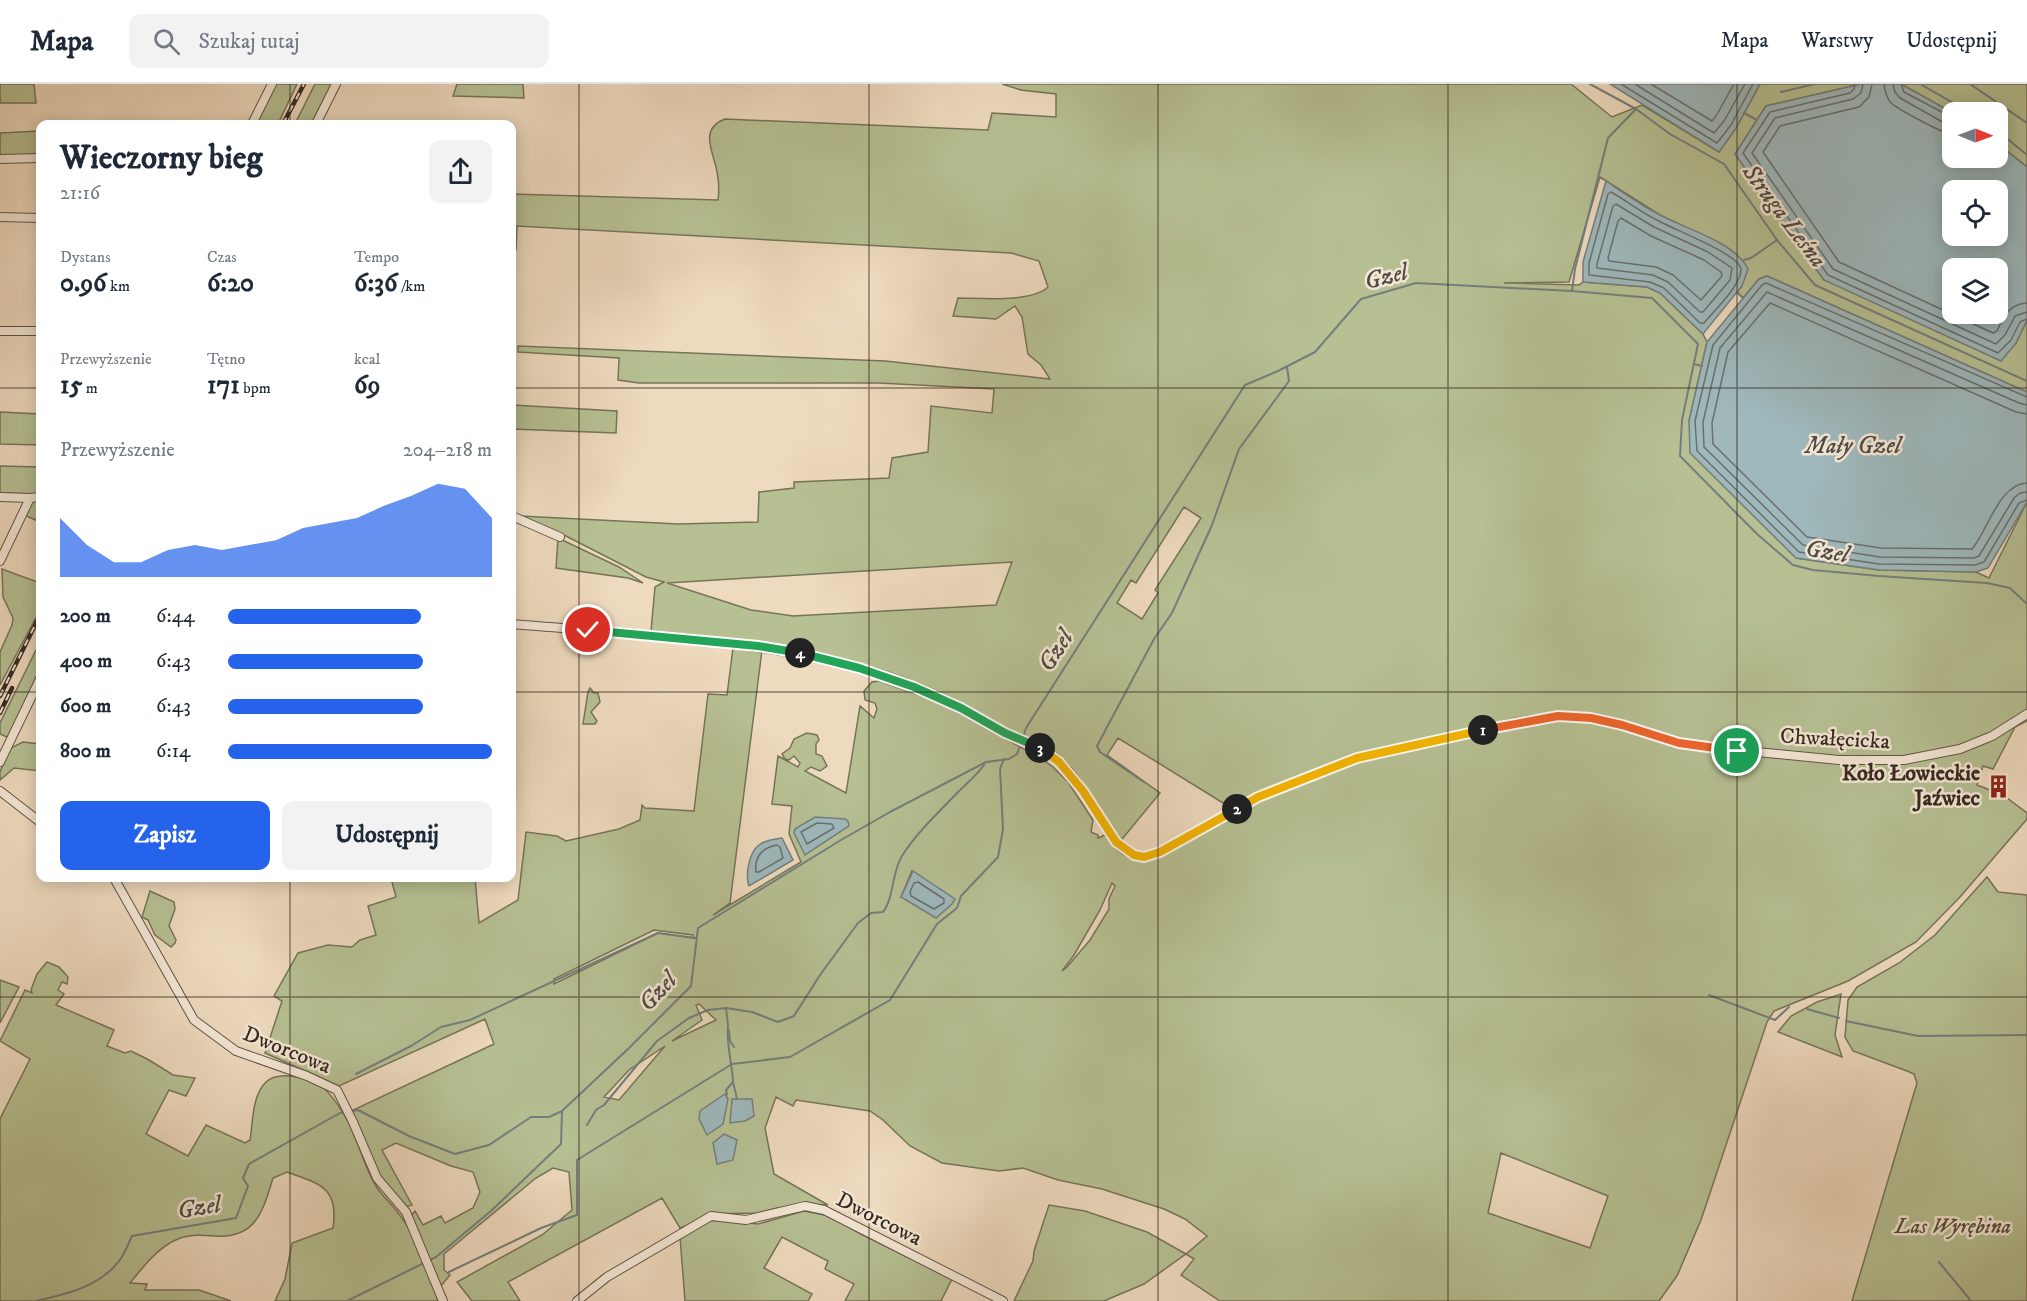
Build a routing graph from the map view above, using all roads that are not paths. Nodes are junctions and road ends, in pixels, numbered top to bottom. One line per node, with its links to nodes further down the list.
1 (272, 84): 3 (street)
2 (336, 84): 4 (street)
3 (254, 120)
4 (318, 120)
5 (36, 158): 6 (street)
6 (0, 159)
7 (0, 218): 8 (street)
8 (36, 218)
9 (0, 331): 10 (street)
10 (36, 331)
11 (0, 497): 13 (street)
12 (36, 497): 13 (street)
13 (30, 498): 16 (street)
14 (516, 518): 15 (street)
15 (560, 537)
16 (0, 561)
17 (516, 624): 19 (street, Chwałęcicka)
18 (36, 687): 20 (street)
19 (2027, 714)
20 (0, 762)
21 (0, 790): 22 (street)
22 (36, 819)
23 (116, 882): 24 (street, Dworcowa)
24 (443, 1301)
25 (577, 1301): 26 (street, Dworcowa)
26 (1003, 1301)

